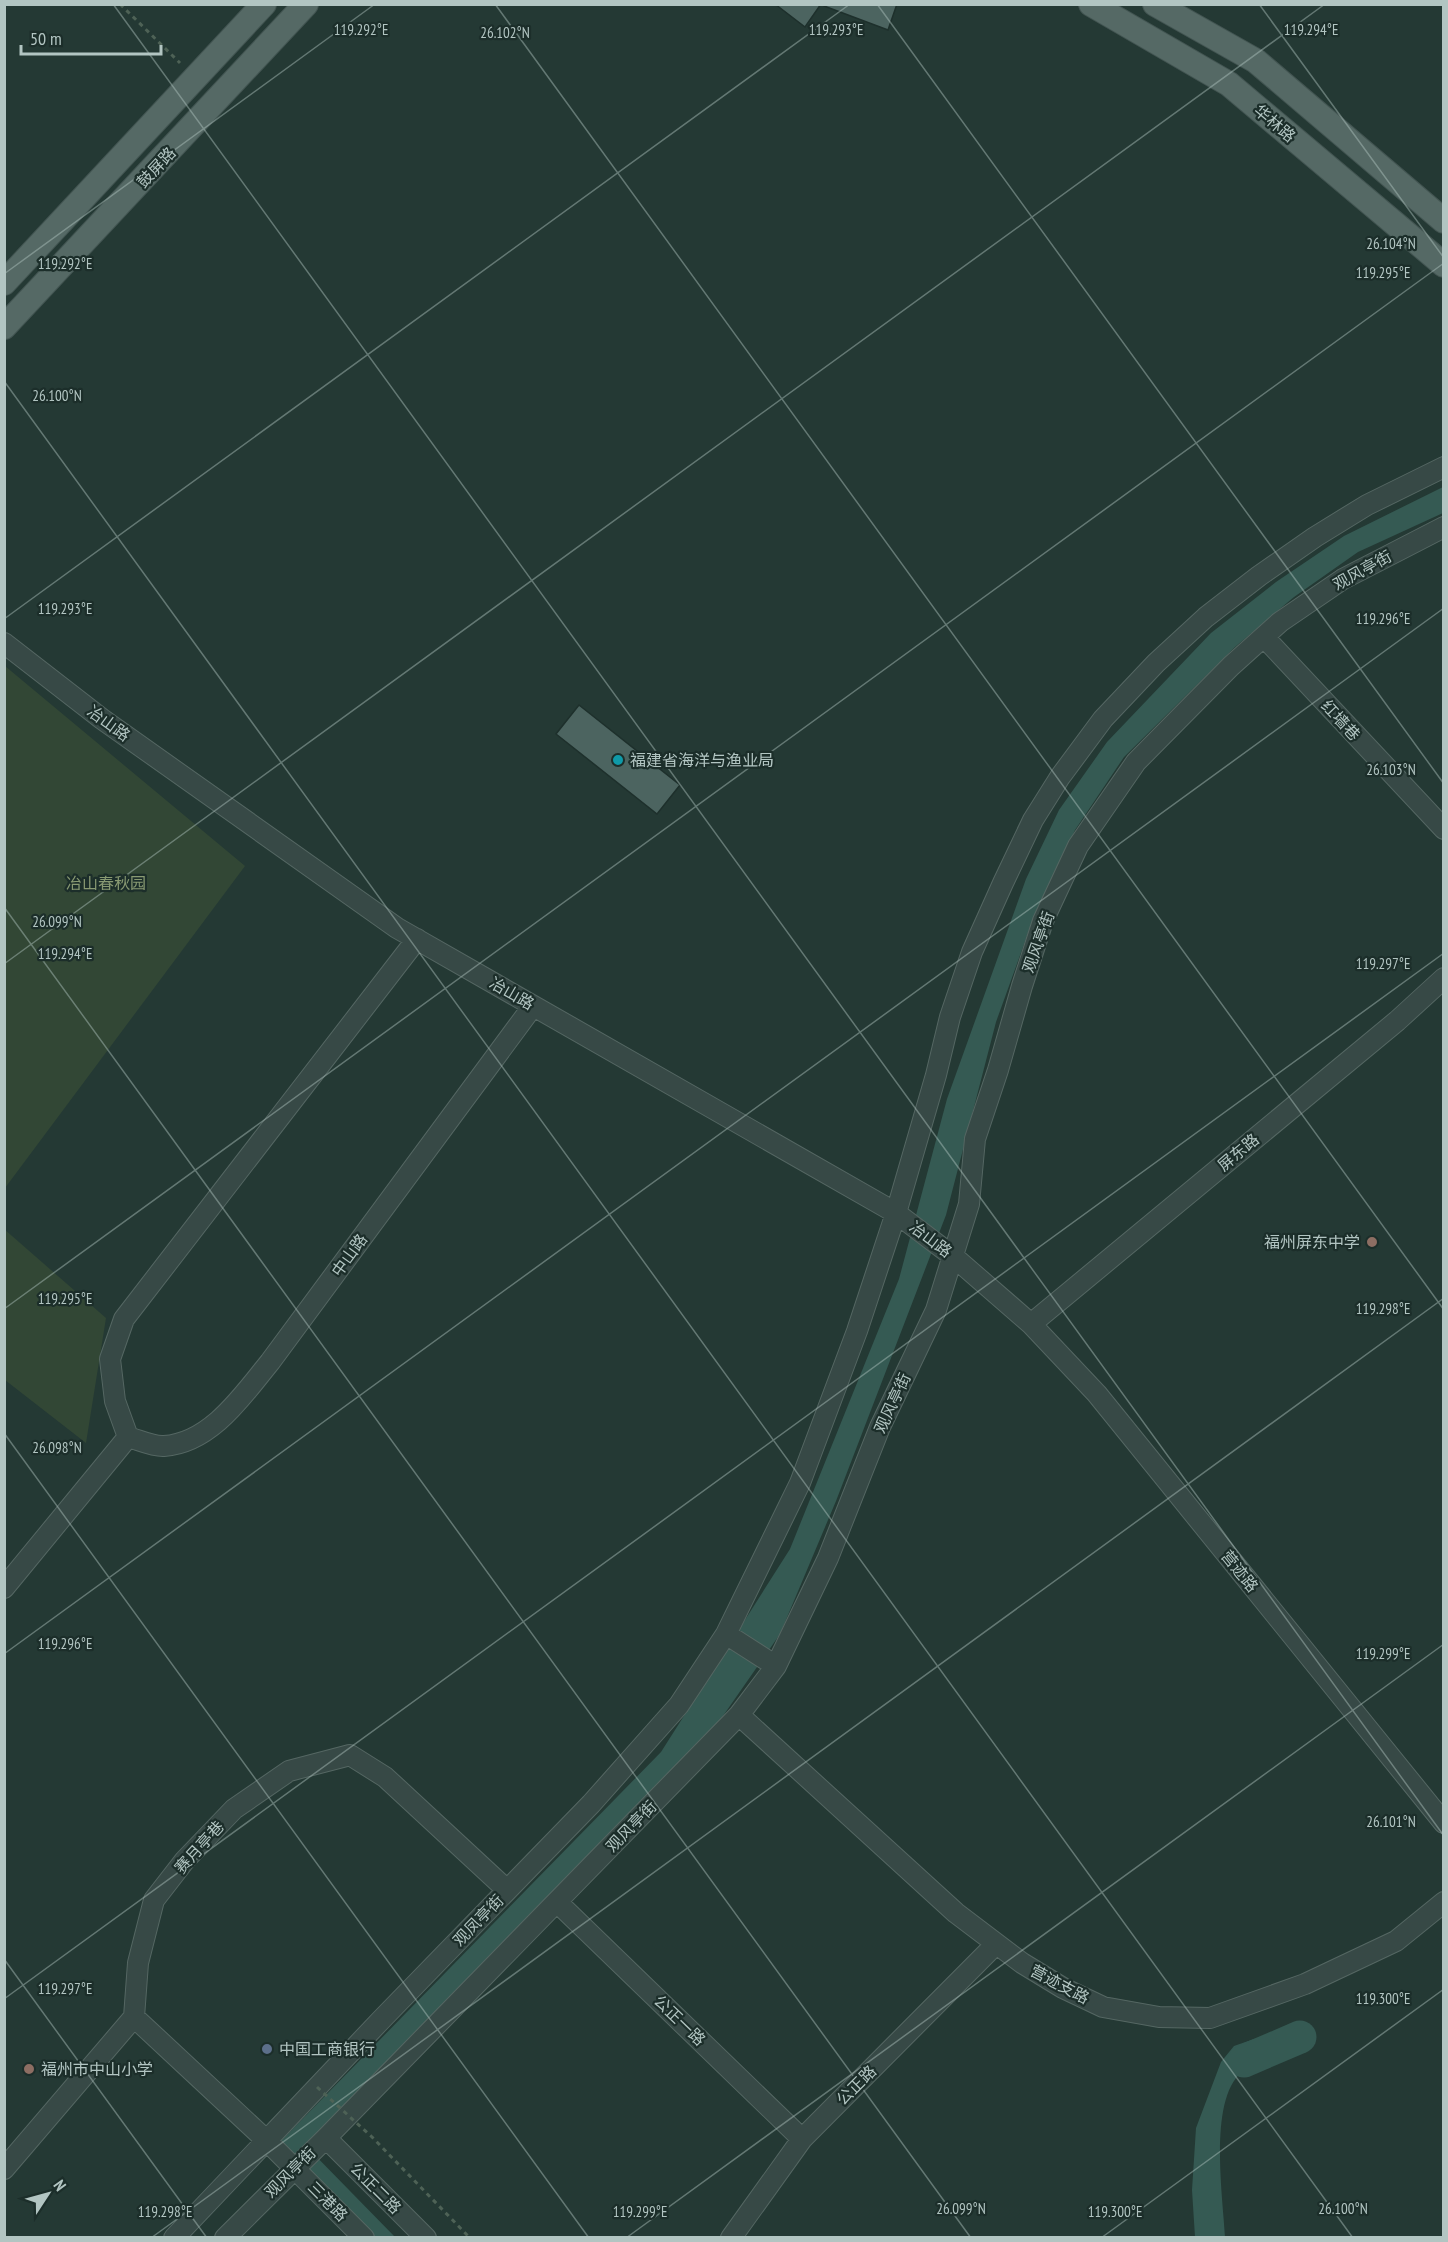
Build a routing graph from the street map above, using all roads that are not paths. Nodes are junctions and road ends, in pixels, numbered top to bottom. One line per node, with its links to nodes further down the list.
1 (264, 4): 9 (main road, 鼓屏路)
2 (306, 4): 10 (main road, 鼓屏路)
3 (1091, 4): 6 (main road, 华林路)
4 (1155, 4): 5 (main road)
5 (1283, 84): 6 (main road); 7 (main road)
6 (1260, 110): 8 (main road, 华林路)
7 (1443, 221)
8 (1443, 265)
9 (4, 283)
10 (4, 327)
11 (1443, 466): 19 (street)
12 (1443, 527): 13 (street, 观风亭街)
13 (1264, 637): 15 (street, 红墙巷); 20 (street, 观风亭街)
14 (4, 643): 16 (street, 冶山路)
15 (1443, 830)
16 (417, 939): 18 (street, 冶山路); 22 (street)
17 (1443, 978): 21 (street, 屏东路)
18 (534, 1006): 19 (street, 冶山路); 22 (street, 中山路)
19 (896, 1213): 20 (street, 冶山路); 24 (street, 观凤亭街)
20 (954, 1257): 21 (street, 冶山路); 25 (street, 观风亭街)
21 (1031, 1324): 27 (street, 营迹路)
22 (129, 1437): 23 (street)
23 (4, 1588)
24 (726, 1634): 25 (street); 28 (street, 观凤亭街)
25 (776, 1666): 26 (street, 观风亭街)
26 (739, 1715): 29 (street, 观风亭街); 31 (street, 营迹支路)
27 (1443, 1822)
28 (507, 1890): 32 (street, 赛月亭巷); 35 (street, 观凤亭街)
29 (557, 1902): 33 (street, 观风亭街); 34 (street, 公正一路)
30 (1443, 1902): 31 (street, 营迹支路)
31 (996, 1944): 34 (street, 公正路)
32 (134, 2017): 35 (street, 三港路); 37 (street)
33 (326, 2138): 36 (street, 观风亭街); 41 (street, 公正二路)
34 (802, 2139): 42 (street, 公正路)
35 (266, 2140): 36 (street, 三港路); 38 (street, 观凤亭街)
36 (294, 2168): 39 (street, 观风亭街); 40 (street, 三港路)
37 (4, 2169)
38 (174, 2238)
39 (225, 2238)
40 (364, 2238)
41 (426, 2238)
42 (731, 2238)

